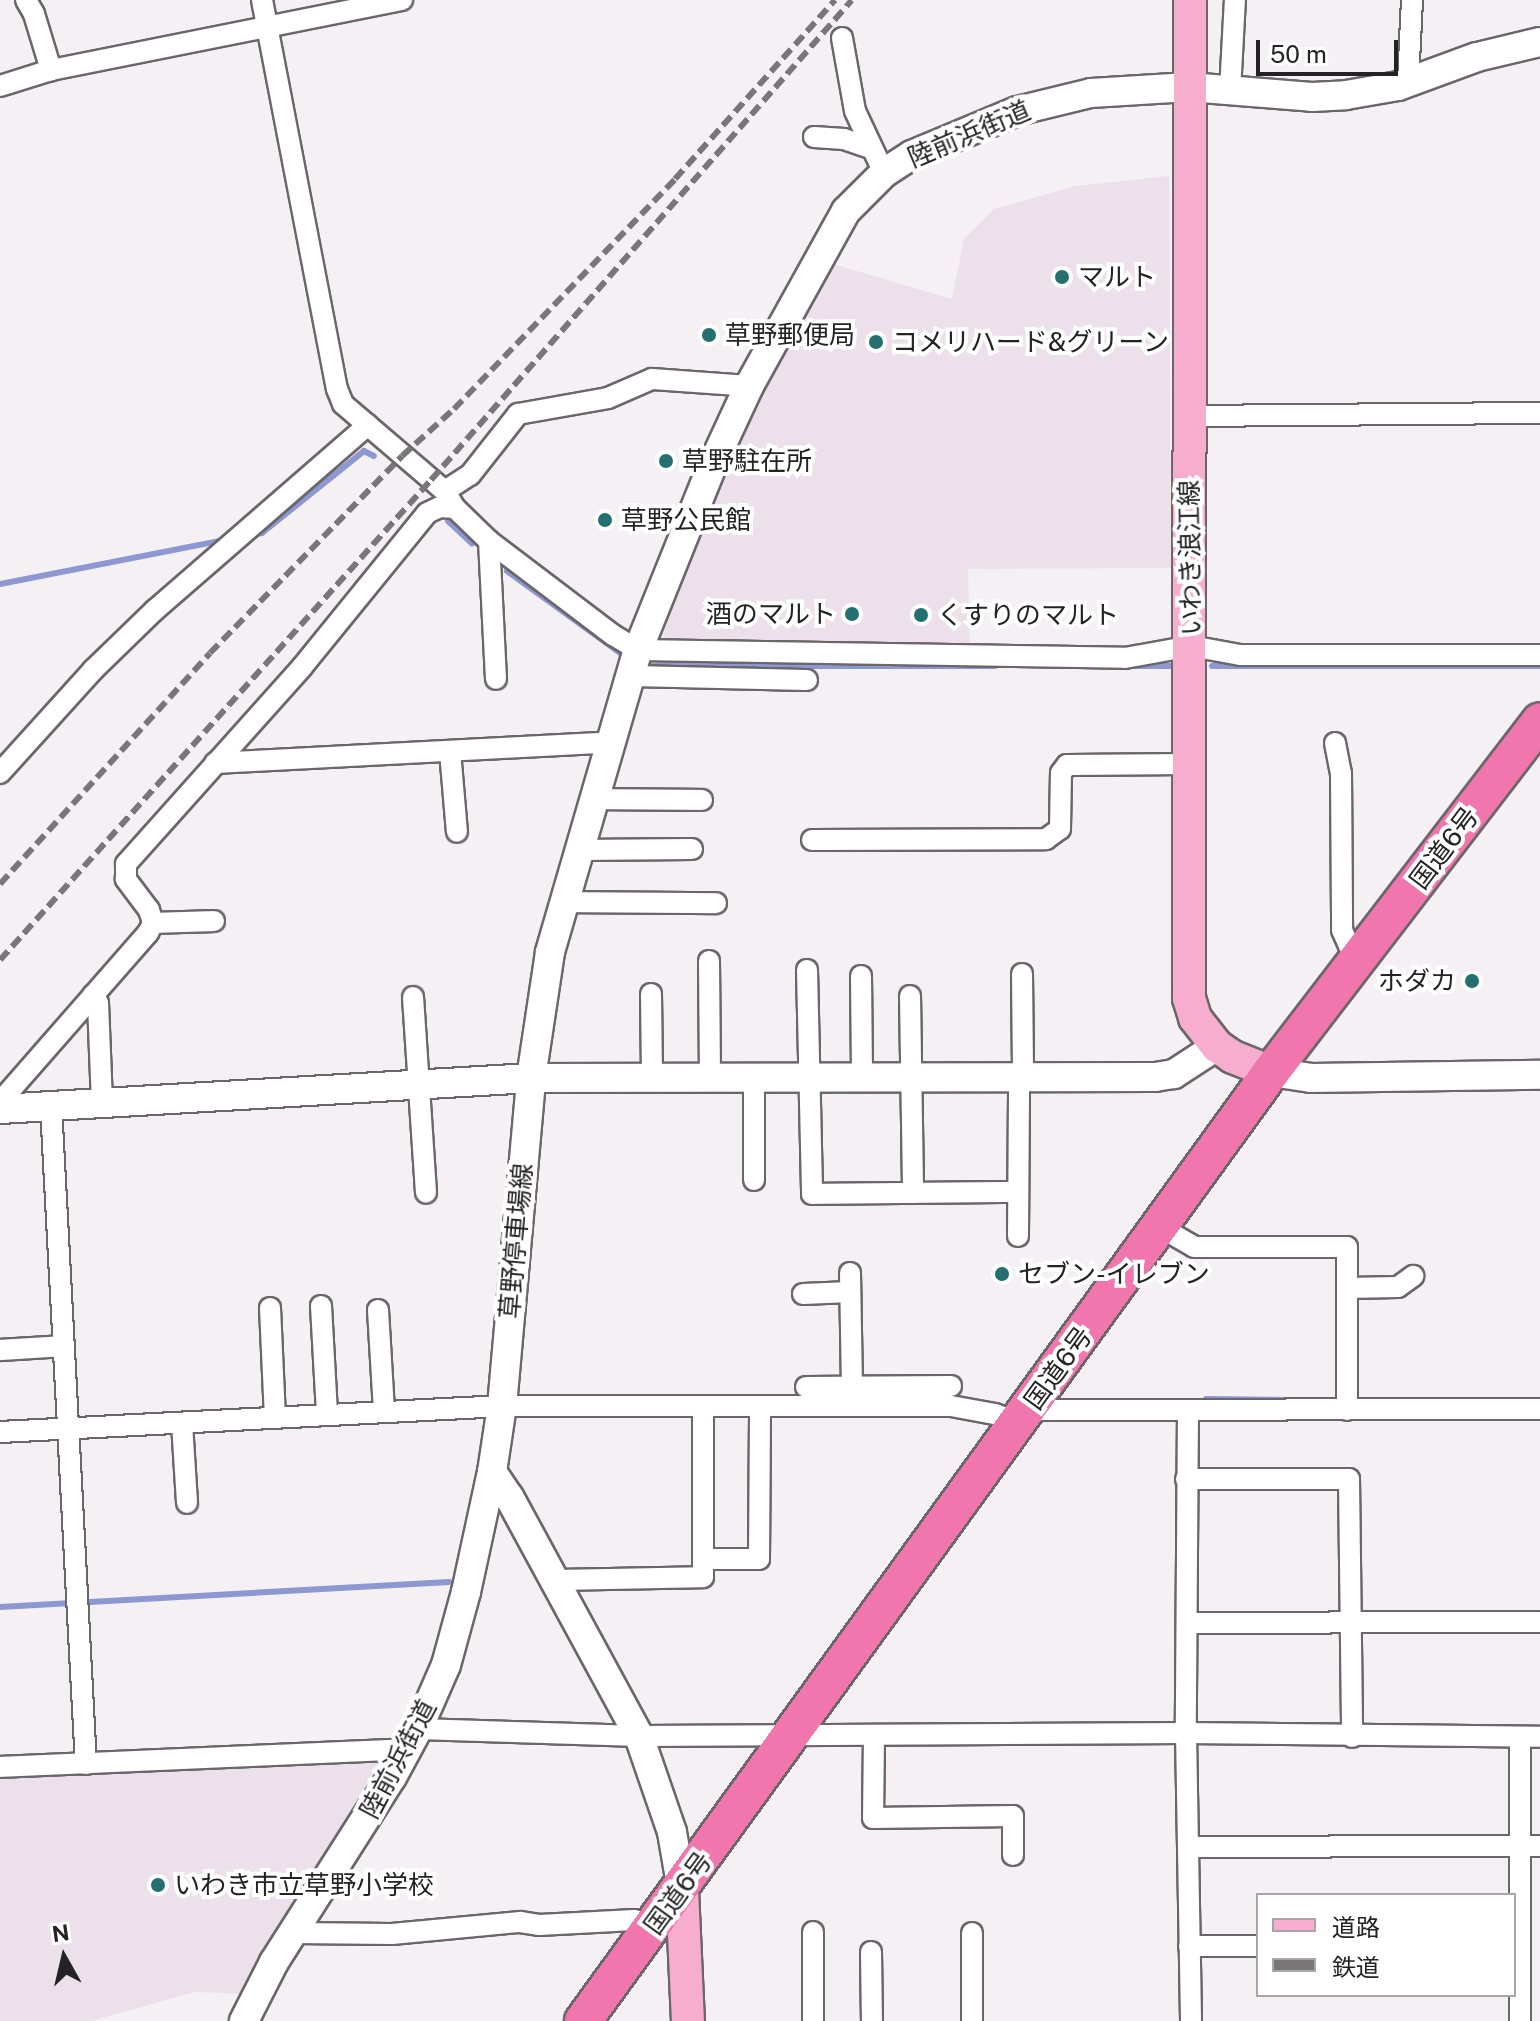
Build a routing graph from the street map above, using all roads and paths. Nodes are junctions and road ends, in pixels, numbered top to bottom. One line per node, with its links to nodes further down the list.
1 (26, 0): 10 (street)
2 (262, 0): 7 (street)
3 (402, 0): 7 (street)
4 (1190, 0): 13 (main road, いわき浪江線)
5 (1235, 0): 14 (street)
6 (1412, 0): 11 (street)
7 (266, 26): 10 (street); 21 (street)
8 (842, 38): 16 (street)
9 (1540, 42): 11 (street, 陸前浜街道)
10 (51, 70): 12 (street)
11 (1408, 82): 14 (street, 陸前浜街道)
12 (0, 86)
13 (1189, 87): 14 (street, 陸前浜街道); 17 (street, 陸前浜街道); 20 (main road, いわき浪江線)
14 (1230, 91)
15 (814, 137): 16 (street)
16 (870, 148): 17 (street)
17 (884, 173): 18 (street, 陸前浜街道)
18 (749, 386): 22 (street); 26 (street, 陸前浜街道)
19 (1540, 413): 20 (street)
20 (1188, 416): 24 (main road, いわき浪江線)
21 (368, 425): 22 (street); 35 (street)
22 (450, 500): 23 (street); 33 (street)
23 (489, 541): 26 (street); 27 (street)
24 (1191, 646): 25 (street); 26 (street); 34 (main road, いわき浪江線)
25 (1540, 655)
26 (634, 663): 28 (street); 30 (street, 陸前浜街道)
27 (496, 679)
28 (807, 680)
29 (1540, 721): 47 (highway, 国道6号)
30 (612, 742): 32 (street); 36 (street, 陸前浜街道)
31 (1335, 743): 47 (street)
32 (450, 751): 33 (street); 38 (street)
33 (215, 763): 45 (street)
34 (1190, 764): 39 (street); 55 (main road, いわき浪江線)
35 (0, 773)
36 (594, 799): 37 (street); 41 (street, 陸前浜街道)
37 (702, 800)
38 (457, 832)
39 (812, 840)
40 (692, 849): 41 (street)
41 (579, 850): 42 (street, 草野停車場線)
42 (563, 902): 43 (street); 65 (street, 草野停車場線)
43 (716, 903)
44 (214, 921): 45 (street)
45 (153, 923): 52 (street)
46 (709, 961): 59 (street)
47 (1356, 961): 56 (highway, 国道6号)
48 (807, 970): 61 (street)
49 (1022, 974): 64 (street)
50 (861, 976): 62 (street)
51 (651, 994): 58 (street)
52 (93, 995): 67 (street); 68 (street)
53 (910, 996): 63 (street)
54 (413, 997): 66 (street)
55 (1217, 1046): 56 (main road, いわき浪江線); 64 (street)
56 (1271, 1072): 57 (street); 75 (highway, 国道6号)
57 (1540, 1075)
58 (652, 1077): 59 (street); 65 (street)
59 (710, 1077): 60 (street)
60 (754, 1077): 61 (street); 71 (street)
61 (809, 1077): 62 (street); 74 (street)
62 (862, 1077): 63 (street)
63 (913, 1077): 64 (street); 74 (street)
64 (1021, 1077): 72 (street)
65 (531, 1078): 66 (street); 88 (street, 草野停車場線)
66 (420, 1085): 68 (street); 73 (street)
67 (0, 1102)
68 (102, 1103): 69 (street)
69 (51, 1106): 70 (street); 83 (street)
70 (0, 1109)
71 (754, 1180)
72 (1018, 1192): 74 (street); 76 (street)
73 (426, 1193)
74 (913, 1193)
75 (1160, 1227): 78 (street); 96 (highway, 国道6号)
76 (1018, 1236)
77 (1413, 1276): 78 (street)
78 (1347, 1288): 93 (street)
79 (803, 1294): 87 (street)
80 (321, 1306): 95 (street)
81 (270, 1308): 97 (street)
82 (378, 1310): 94 (street)
83 (63, 1346): 84 (street); 99 (street)
84 (0, 1350)
85 (951, 1386): 87 (street)
86 (806, 1387): 87 (street)
87 (855, 1393): 90 (street); 96 (street)
88 (502, 1406): 89 (street); 94 (street); 101 (street, 草野停車場線)
89 (703, 1406): 90 (street); 104 (street)
90 (760, 1406): 104 (street)
91 (1540, 1409): 93 (street)
92 (1188, 1410): 93 (street); 96 (street); 102 (street)
93 (1347, 1410)
94 (384, 1412): 95 (street)
95 (327, 1415): 97 (street)
96 (1023, 1416): 109 (highway, 国道6号)
97 (275, 1418): 98 (street)
98 (182, 1423): 99 (street); 103 (street)
99 (68, 1429): 100 (street); 116 (street)
100 (0, 1432)
101 (492, 1472): 105 (street); 115 (street, 陸前浜街道)
102 (1186, 1479): 107 (street); 108 (street)
103 (187, 1503)
104 (703, 1559): 105 (street)
105 (553, 1580): 111 (street)
106 (1540, 1622): 108 (street)
107 (1188, 1623): 108 (street); 110 (street)
108 (1349, 1623): 113 (street)
109 (794, 1733): 111 (street); 112 (street); 121 (highway, 国道6号)
110 (1186, 1733): 112 (street); 113 (street); 119 (street)
111 (639, 1736): 115 (street); 121 (street)
112 (874, 1737): 120 (street)
113 (1352, 1737): 114 (street)
114 (1530, 1737): 118 (street)
115 (413, 1739): 116 (street); 124 (street, 陸前浜街道)
116 (86, 1764): 117 (street)
117 (0, 1767)
118 (1530, 1846): 119 (street); 128 (street)
119 (1188, 1847): 126 (street)
120 (1013, 1855)
121 (682, 1890): 122 (highway, 国道6号); 132 (main road)
122 (655, 1925): 124 (street); 131 (highway, 国道6号)
123 (813, 1932): 133 (street)
124 (294, 1933): 130 (street, 陸前浜街道)
125 (972, 1933): 135 (street)
126 (1189, 1946): 127 (street); 136 (street)
127 (1256, 1946)
128 (1517, 1947): 137 (street)
129 (871, 1952): 134 (street)
130 (244, 2021)
131 (583, 2021)
132 (688, 2021)
133 (813, 2021)
134 (872, 2021)
135 (972, 2021)
136 (1191, 2021)
137 (1520, 2021)

